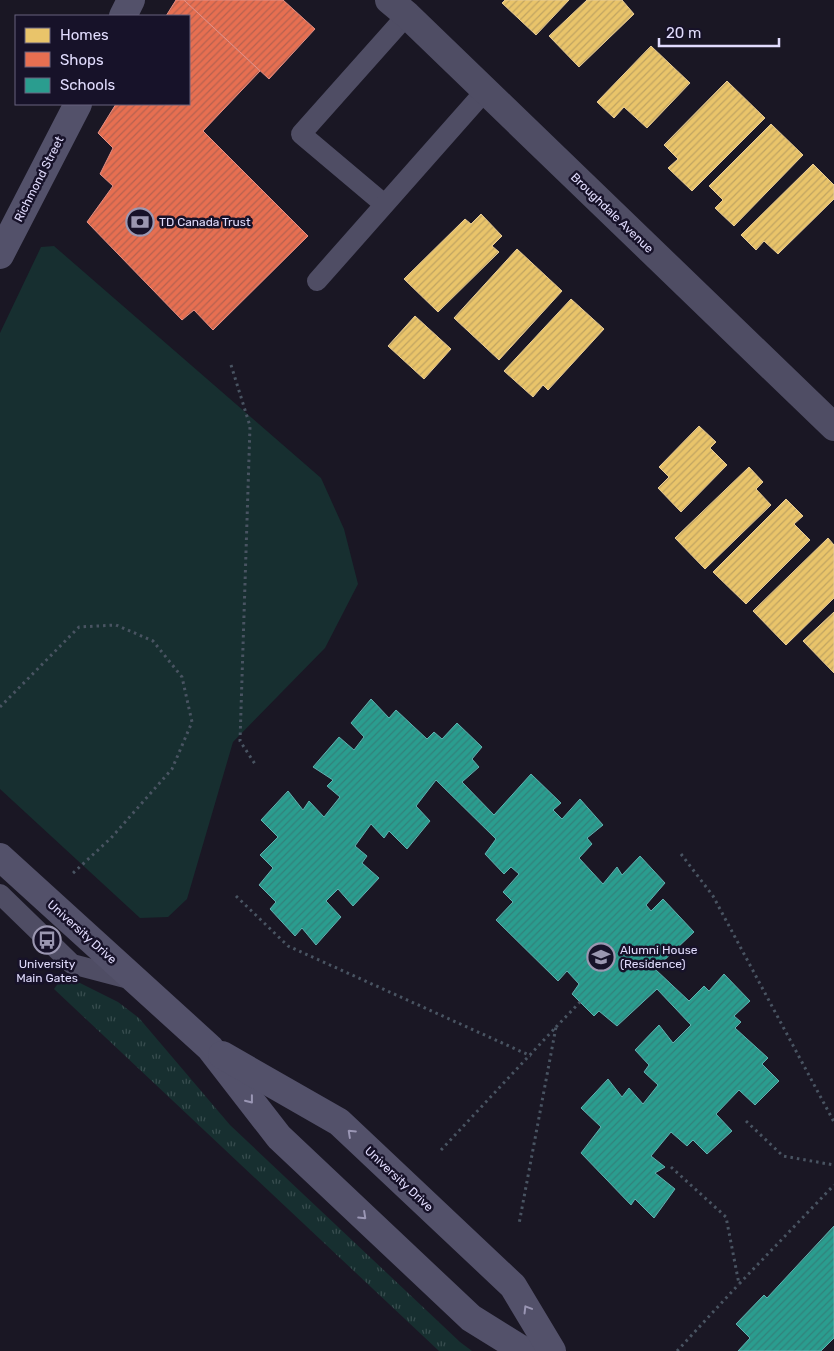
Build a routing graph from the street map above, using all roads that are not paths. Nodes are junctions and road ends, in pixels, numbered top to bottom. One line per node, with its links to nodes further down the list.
1 (131, 0): 3 (street)
2 (398, 8): 4 (street, Broughdale Avenue); 6 (lane)
3 (123, 15)
4 (485, 91): 6 (lane); 9 (street, Broughdale Avenue)
5 (77, 105): 7 (street, Richmond Street)
6 (384, 204): 8 (lane)
7 (0, 255)
8 (316, 281)
9 (834, 427)
10 (0, 857): 12 (street, University Drive)
11 (0, 894): 12 (lane)
12 (136, 981): 13 (street, University Drive)
13 (210, 1048): 14 (street, University Drive, one-way to 14); 15 (street, University Drive, one-way to 13)
14 (524, 1351)
15 (552, 1351)

